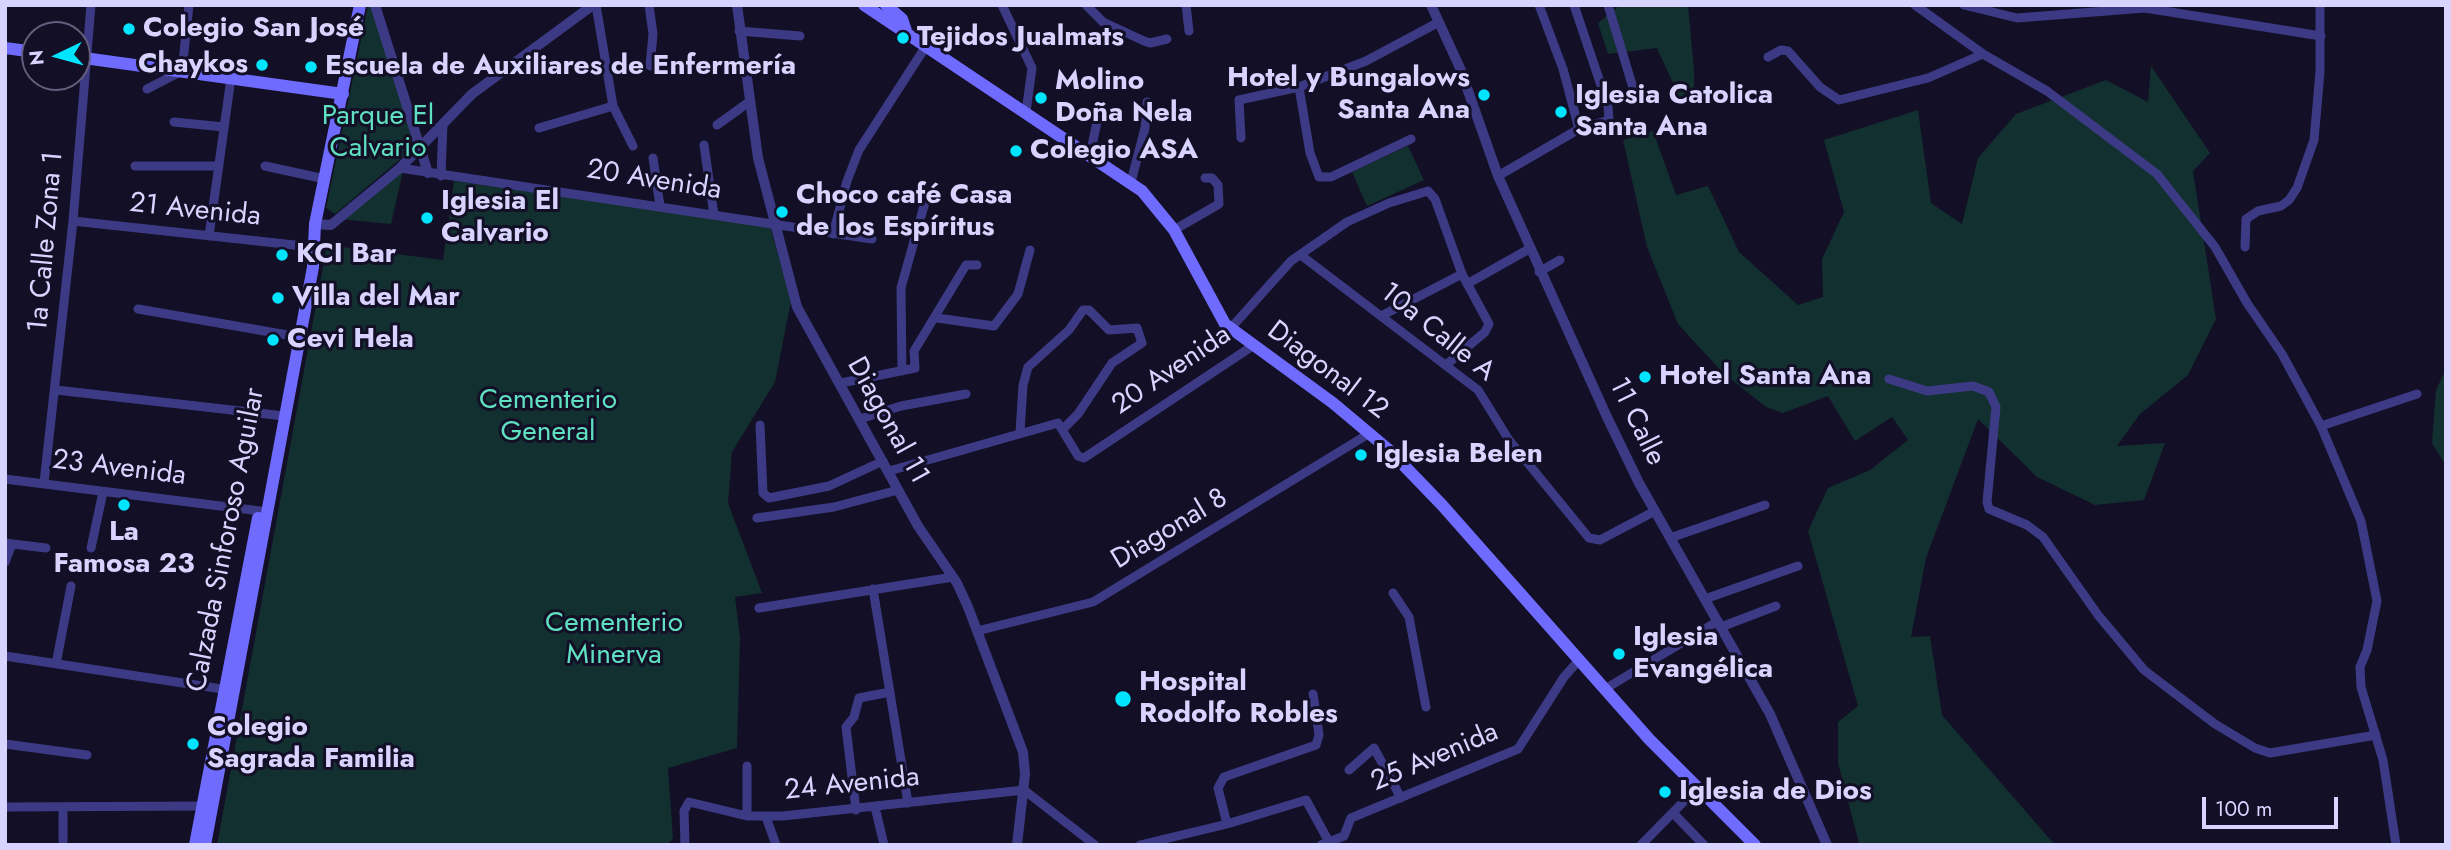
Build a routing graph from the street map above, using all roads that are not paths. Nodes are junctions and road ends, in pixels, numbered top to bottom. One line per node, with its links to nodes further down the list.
1 (189, 5): 31 (street)
2 (360, 5): 36 (main road, Calzada Sinforoso Aguilar)
3 (375, 5): 53 (street)
4 (595, 5): 40 (street); 44 (street)
5 (649, 5): 30 (street)
6 (737, 5): 21 (street, Diagonal 11)
7 (864, 5): 22 (main road, Diagonal 12)
8 (886, 5): 22 (main road, Diagonal 12)
9 (1086, 5): 25 (street)
10 (1186, 5): 20 (street)
11 (1431, 5): 19 (street, 11 Calle)
12 (1539, 5): 48 (street)
13 (1574, 5): 48 (street)
14 (1608, 5): 37 (street)
15 (1915, 5): 27 (street)
16 (1964, 5): 24 (street)
17 (2320, 5): 24 (street)
18 (1004, 6): 41 (street)
19 (1439, 22): 33 (street); 62 (street, 11 Calle)
20 (1189, 30)
21 (739, 31): 23 (street); 38 (street, Diagonal 11)
22 (906, 31): 26 (main road, Diagonal 12)
23 (800, 36)
24 (2321, 36): 77 (street)
25 (1167, 39)
26 (926, 46): 41 (main road, Diagonal 12); 73 (street)
27 (1983, 54): 28 (street); 102 (street)
28 (1768, 57)
29 (91, 59): 31 (main road)
30 (650, 66)
31 (182, 71): 32 (main road); 34 (street)
32 (230, 78): 36 (main road); 46 (street)
33 (1299, 87): 49 (street); 50 (street)
34 (147, 89)
35 (80, 91): 69 (street, 1a Calle Zona 1)
36 (343, 94): 64 (main road, Calzada Sinforoso Aguilar)
37 (1637, 101)
38 (749, 102): 45 (street); 71 (street, Diagonal 11)
39 (1147, 102): 65 (street)
40 (614, 106): 47 (street); 52 (street)
41 (1026, 112): 54 (main road, Diagonal 12)
42 (1098, 117): 54 (street)
43 (174, 122): 46 (street)
44 (443, 123): 53 (street); 61 (street)
45 (717, 125)
46 (224, 127): 57 (street)
47 (539, 128)
48 (1579, 129): 62 (street)
49 (1241, 138)
50 (1411, 139)
51 (704, 145): 68 (street)
52 (633, 146)
53 (421, 147): 59 (street); 60 (street)
54 (1090, 155): 65 (main road, Diagonal 12)
55 (653, 158): 67 (street)
56 (135, 166): 57 (street)
57 (219, 166): 74 (street)
58 (265, 166): 64 (street)
59 (400, 169): 60 (street, 20 Avenida); 70 (street)
60 (428, 173): 61 (street, 20 Avenida)
61 (441, 176): 67 (street, 20 Avenida)
62 (1498, 176): 78 (street, 11 Calle)
63 (1205, 178): 72 (street)
64 (326, 179): 70 (main road, Calzada Sinforoso Aguilar)
65 (1131, 182): 72 (main road, Diagonal 12)
66 (927, 195): 93 (street)
67 (660, 206): 68 (street, 20 Avenida)
68 (714, 215): 71 (street, 20 Avenida)
69 (73, 221): 74 (street, 21 Avenida); 96 (street, 1a Calle Zona 1)
70 (316, 224): 76 (main road, Calzada Sinforoso Aguilar)
71 (775, 226): 73 (street, 20 Avenida); 95 (street, Diagonal 11)
72 (1174, 230): 89 (main road, Diagonal 12)
73 (833, 234): 75 (street, 20 Avenida)
74 (209, 236): 76 (street, 21 Avenida)
75 (872, 239)
76 (313, 247): 90 (main road, Calzada Sinforoso Aguilar)
77 (2245, 247)
78 (1529, 249): 83 (street, 11 Calle); 85 (street)
79 (1030, 250): 88 (street)
80 (1302, 256): 84 (street); 87 (street, 10a Calle A); 89 (street)
81 (1560, 260): 83 (street)
82 (977, 265): 88 (street)
83 (1539, 272): 113 (street, 11 Calle)
84 (1462, 274): 85 (street); 87 (street)
85 (1467, 284): 92 (street)
86 (138, 309): 90 (street)
87 (1381, 316): 92 (street, 10a Calle A)
88 (937, 318): 93 (street)
89 (1230, 329): 91 (main road, Diagonal 12)
90 (295, 337): 99 (main road, Calzada Sinforoso Aguilar)
91 (1254, 345): 103 (street, 20 Avenida); 105 (main road, Diagonal 12)
92 (1446, 365): 113 (street, 10a Calle A)
93 (902, 371): 95 (street)
94 (1889, 379): 138 (street)
95 (841, 383): 100 (street, Diagonal 11)
96 (56, 390): 99 (street); 108 (street, 1a Calle Zona 1)
97 (967, 394): 100 (street)
98 (2417, 394): 102 (street)
99 (280, 416): 112 (main road, Calzada Sinforoso Aguilar)
100 (860, 419): 106 (street, Diagonal 11)
101 (760, 425): 106 (street)
102 (2321, 426): 138 (street)
103 (1063, 429): 104 (street); 104 (street)
104 (1020, 432): 106 (street)
105 (1370, 433): 129 (street, Diagonal 8); 131 (main road, Diagonal 12)
106 (886, 466): 109 (street, Diagonal 11)
107 (5, 479): 108 (street, 23 Avenida)
108 (44, 483): 110 (street, 23 Avenida)
109 (898, 490): 114 (street); 121 (street, Diagonal 11)
110 (103, 492): 112 (street, 23 Avenida); 118 (street)
111 (1765, 505): 115 (street)
112 (264, 511): 134 (main road, Calzada Sinforoso Aguilar)
113 (1655, 511): 115 (street, 11 Calle)
114 (757, 518)
115 (1671, 538): 125 (street, 11 Calle)
116 (8, 543): 117 (street); 119 (street)
117 (46, 548)
118 (91, 548)
119 (5, 562)
120 (1798, 566): 125 (street)
121 (953, 577): 123 (street); 129 (street, Diagonal 11)
122 (71, 586): 132 (street)
123 (873, 589): 127 (street); 135 (street)
124 (1393, 593): 137 (street)
125 (1705, 599): 128 (street, 11 Calle)
126 (1776, 606): 128 (street)
127 (759, 607)
128 (1719, 624): 133 (street); 169 (street, 11 Calle)
129 (977, 631): 144 (street, Diagonal 11)
130 (5, 656): 132 (street)
131 (1579, 660): 133 (main road, Diagonal 12); 145 (street, 25 Avenida)
132 (56, 664): 134 (street)
133 (1605, 689): 143 (main road, Diagonal 12)
134 (228, 690): 147 (main road, Calzada Sinforoso Aguilar)
135 (890, 692): 146 (street); 151 (street)
136 (1313, 694): 155 (street)
137 (1426, 707)
138 (2376, 735): 170 (street)
139 (5, 744): 140 (street)
140 (88, 755)
141 (747, 766): 153 (street)
142 (1349, 770): 145 (street)
143 (1696, 789): 152 (street); 168 (main road, Diagonal 12)
144 (1024, 790): 146 (street, 24 Avenida); 163 (street, Diagonal 11); 164 (street)
145 (1401, 798): 156 (street, 25 Avenida)
146 (908, 803): 150 (street, 24 Avenida)
147 (208, 806): 149 (street); 158 (main road, Calzada Sinforoso Aguilar); 159 (main road, Calzada Sinforoso Aguilar)
148 (5, 807): 149 (street)
149 (63, 807): 157 (street)
150 (874, 807): 151 (street, 24 Avenida); 162 (street)
151 (856, 810): 154 (street, 24 Avenida)
152 (1673, 813): 166 (street); 167 (street)
153 (747, 816): 154 (street, 24 Avenida); 160 (street, 24 Avenida)
154 (766, 817): 161 (street)
155 (1227, 824): 156 (street); 165 (street)
156 (1325, 843)
157 (63, 845)
158 (195, 845)
159 (205, 845)
160 (685, 845)
161 (776, 845)
162 (884, 845)
163 (1017, 845)
164 (1095, 845)
165 (1140, 845)
166 (1641, 845)
167 (1704, 845)
168 (1755, 845)
169 (1827, 845)
170 (2396, 845)

